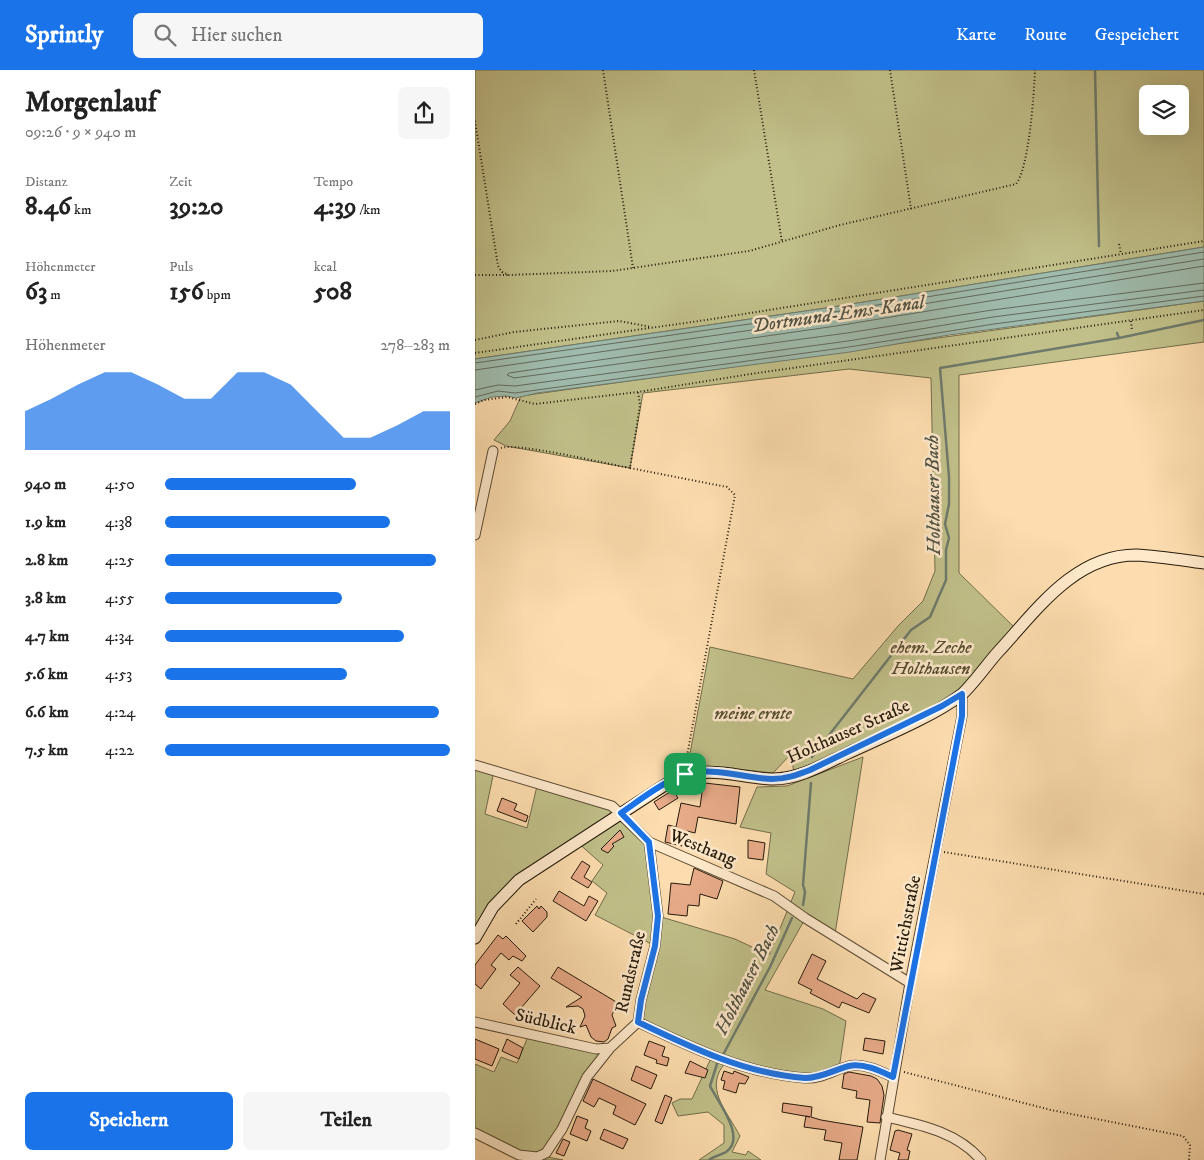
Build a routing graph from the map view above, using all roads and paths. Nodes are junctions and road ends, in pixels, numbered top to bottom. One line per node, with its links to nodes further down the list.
1 (603, 70): 11 (path)
2 (754, 70): 8 (path)
3 (890, 70): 6 (path)
4 (1035, 70): 6 (path)
5 (475, 121): 12 (path)
6 (911, 209): 8 (path)
7 (1204, 241): 10 (path)
8 (782, 242): 11 (path)
9 (1119, 244): 10 (path)
10 (1121, 255): 16 (path)
11 (633, 268): 12 (path)
12 (509, 275): 13 (path)
13 (475, 276)
14 (1204, 310): 15 (path)
15 (1131, 321): 17 (path); 20 (path)
16 (655, 328): 18 (path); 19 (path)
17 (1132, 331)
18 (475, 340)
19 (475, 353)
20 (638, 392): 21 (path); 23 (path)
21 (475, 404)
22 (493, 451): 23 (path); 24 (street)
23 (629, 468): 28 (path)
24 (475, 535)
25 (1204, 563): 26 (street, Holthauser Straße)
26 (962, 694): 28 (street, Holthauser Straße); 31 (street, Wittichstraße)
27 (475, 765): 29 (street, Westhang)
28 (685, 774): 29 (street, Holthauser Straße)
29 (621, 813): 30 (street, Westhang); 35 (street, Holthauser Straße)
30 (649, 842): 36 (street, Westhang); 38 (street, Rundstraße)
31 (937, 851): 32 (path); 36 (street, Wittichstraße)
32 (1204, 894)
33 (536, 899): 34 (path)
34 (516, 924)
35 (475, 938)
36 (910, 983): 40 (street, Wittichstraße)
37 (475, 1022): 39 (street, Südblick)
38 (638, 1022): 39 (street, Rundstraße); 40 (street)
39 (610, 1048): 42 (street, Rundstraße)
40 (894, 1073): 41 (street, Wittichstraße); 45 (path)
41 (886, 1118): 43 (street, Wittichstraße); 44 (street)
42 (475, 1133)
43 (880, 1160)
44 (981, 1160)
45 (1189, 1160)

